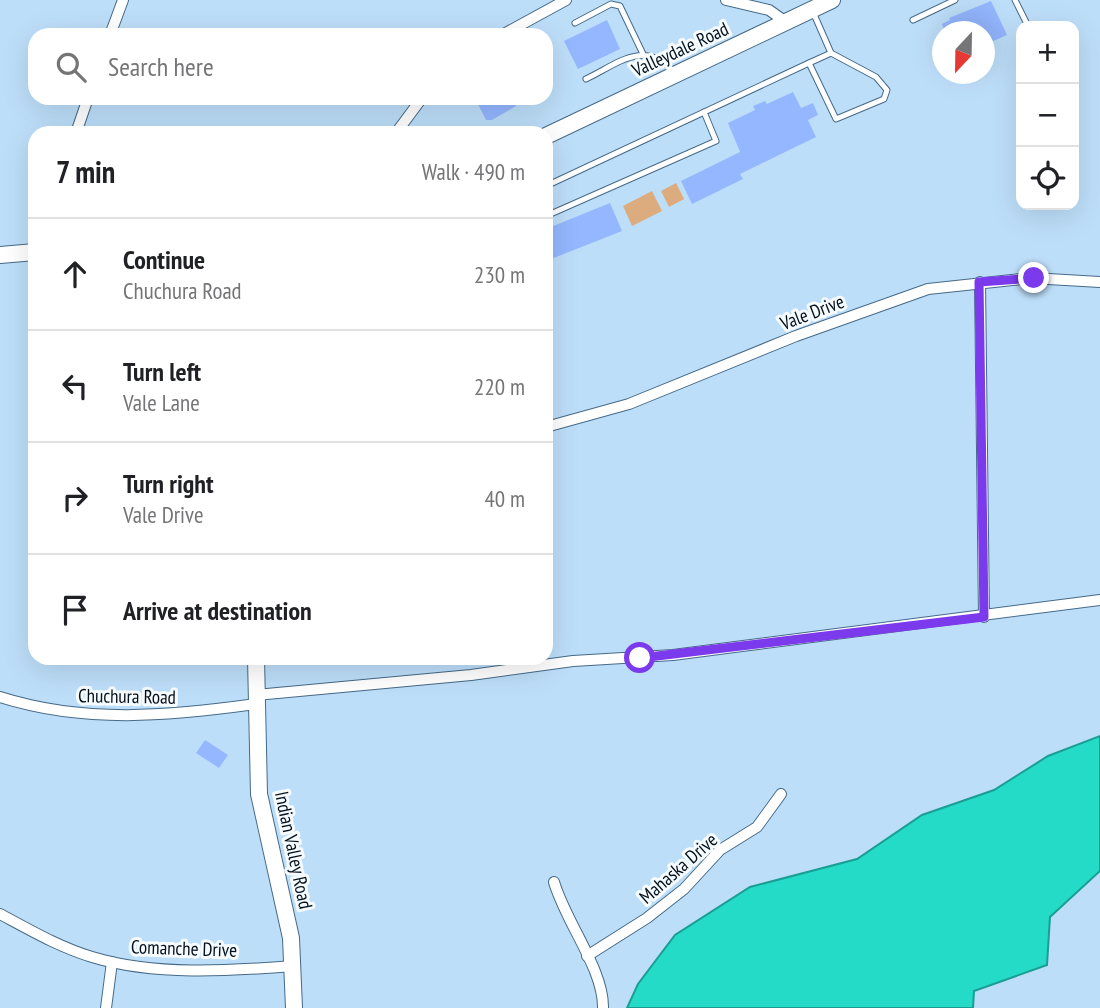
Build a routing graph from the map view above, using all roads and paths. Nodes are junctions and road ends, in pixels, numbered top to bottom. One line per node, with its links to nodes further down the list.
1 (123, 0): 12 (street)
2 (566, 0): 13 (street)
3 (726, 0): 10 (street)
4 (831, 0): 7 (main road, Valleydale Road)
5 (955, 0): 8 (lane)
6 (1015, 0): 9 (lane)
7 (812, 9): 10 (main road, Valleydale Road); 14 (lane)
8 (913, 20)
9 (1026, 21)
10 (786, 22): 17 (main road, Valleydale Road)
11 (575, 23): 15 (lane)
12 (113, 28)
13 (515, 28)
14 (831, 53): 16 (lane); 16 (lane)
15 (643, 54): 17 (lane); 18 (lane)
16 (809, 63): 21 (lane)
17 (676, 74): 24 (main road, Valleydale Road)
18 (586, 79)
19 (86, 105): 22 (street)
20 (417, 105): 23 (street)
21 (704, 112): 25 (lane); 26 (lane)
22 (78, 126)
23 (401, 126)
24 (553, 133)
25 (553, 183)
26 (553, 213)
27 (28, 253): 28 (main road)
28 (0, 256)
29 (979, 282): 30 (street, Vale Drive); 31 (street, Vale Drive); 33 (street)
30 (1100, 282)
31 (553, 425)
32 (1100, 600): 33 (street, Chuchura Road)
33 (984, 617): 34 (street, Chuchura Road)
34 (553, 663)
35 (256, 665): 38 (main road, Indian Valley Road)
36 (539, 665): 38 (street, Chuchura Road)
37 (0, 697): 38 (street, Chuchura Road)
38 (256, 699): 44 (main road, Indian Valley Road)
39 (781, 794): 42 (street, Mahaska Drive)
40 (554, 882): 42 (street)
41 (0, 914): 43 (street, Comanche Drive)
42 (587, 956): 47 (street)
43 (112, 962): 44 (street, Comanche Drive); 45 (street)
44 (294, 966): 46 (main road, Indian Valley Road)
45 (106, 1008)
46 (294, 1008)
47 (603, 1008)

